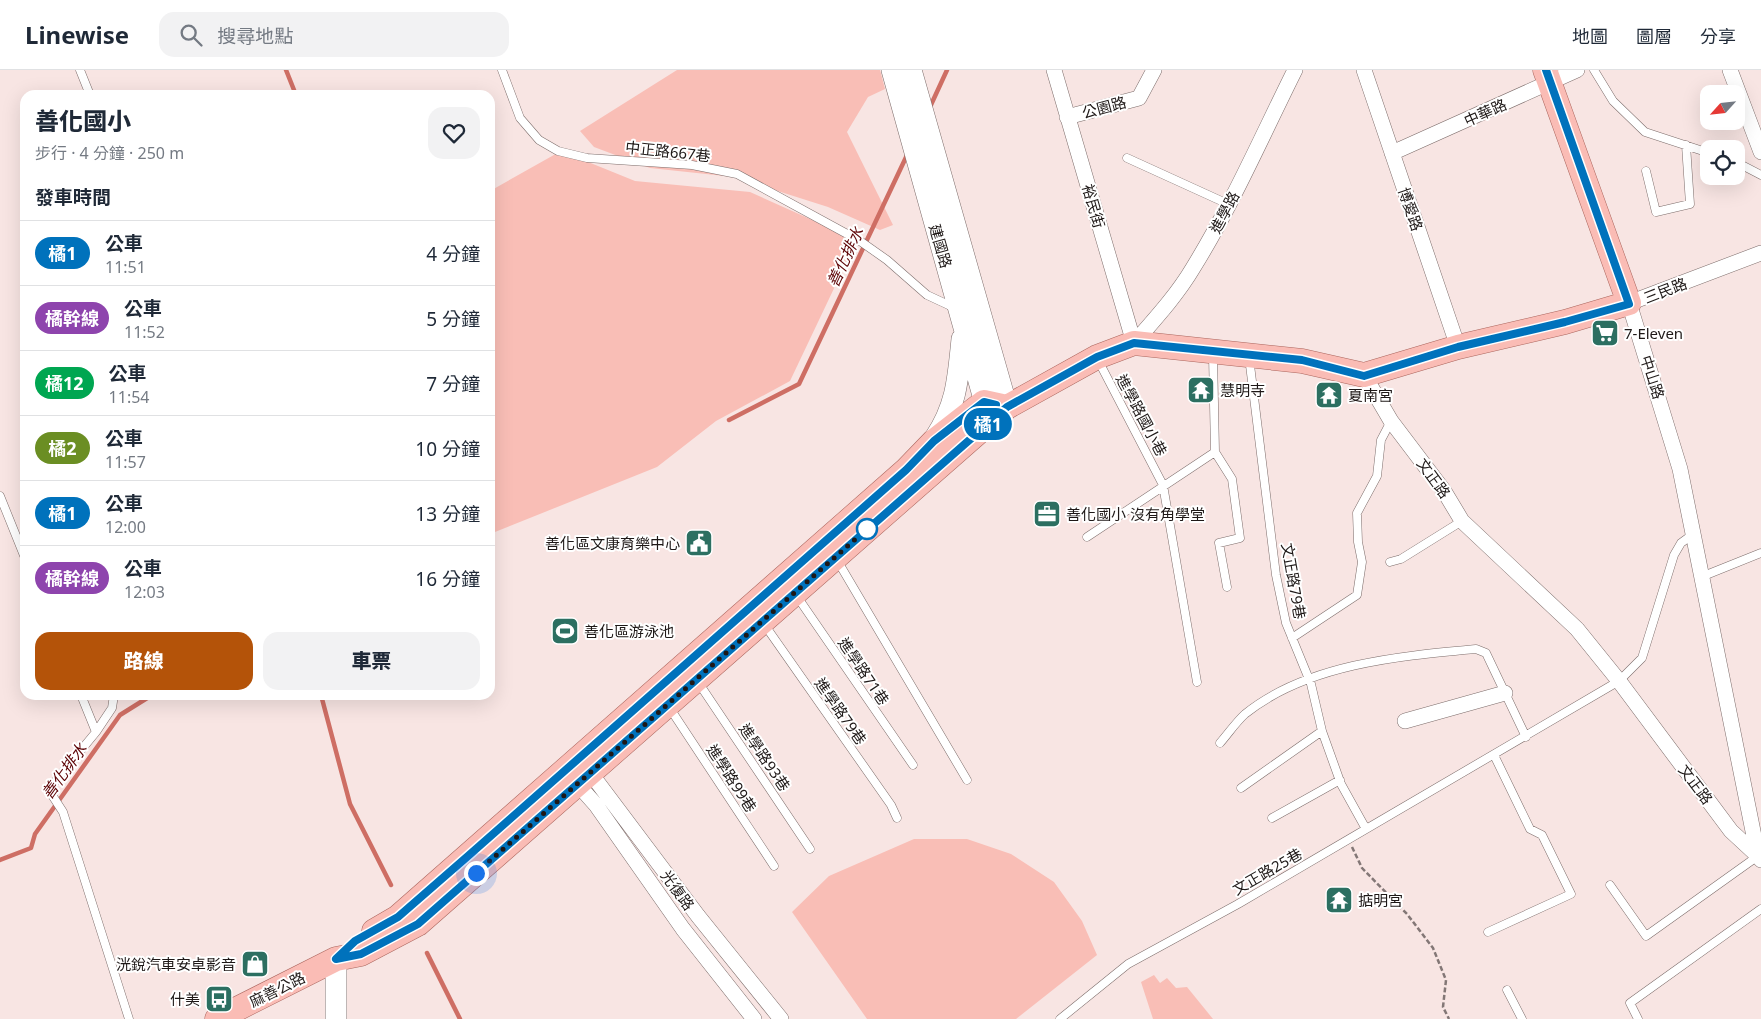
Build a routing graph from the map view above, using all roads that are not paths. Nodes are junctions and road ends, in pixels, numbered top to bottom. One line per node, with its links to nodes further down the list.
1 (80, 70): 13 (lane)
2 (502, 70): 27 (lane, 中正路667巷)
3 (892, 70): 15 (street, 建國路)
4 (911, 70): 15 (street, 建國路)
5 (1054, 70): 14 (street, 裕民街)
6 (1154, 70): 14 (street, 公園路)
7 (1295, 70): 24 (street, 進學路)
8 (1364, 70): 19 (street, 博愛路)
9 (1577, 70): 12 (street, 中華路)
10 (1594, 70): 16 (lane)
11 (1730, 70): 18 (street)
12 (1548, 76): 19 (street, 中華路); 26 (main road, 中山路)
13 (88, 90)
14 (1067, 117): 28 (street, 裕民街)
15 (918, 128): 27 (street, 建國路); 34 (street, 建國路)
16 (1686, 145): 17 (lane); 22 (lane)
17 (1700, 150)
18 (1761, 152)
19 (1392, 153): 29 (street, 博愛路)
20 (1127, 158): 24 (lane)
21 (1745, 167): 23 (lane)
22 (1646, 171)
23 (1761, 175)
24 (1228, 204): 28 (street, 進學路)
25 (1761, 253): 26 (street, 三民路)
26 (1629, 304): 29 (main road, 三民路); 41 (street, 中山路)
27 (961, 319): 34 (street, 建國路); 36 (street)
28 (1134, 343): 30 (main road); 32 (main road)
29 (1458, 347): 33 (main road, 三民路)
30 (1213, 350): 31 (main road); 37 (lane)
31 (1248, 354): 33 (main road); 51 (lane, 文正路79巷)
32 (1097, 357): 34 (main road); 38 (lane, 進學路國小巷)
33 (1364, 376): 35 (street, 文正路)
34 (994, 410): 36 (main road); 45 (main road)
35 (1391, 421): 40 (street, 文正路); 51 (lane)
36 (934, 441): 67 (main road)
37 (1215, 452): 38 (lane); 48 (lane)
38 (1163, 485): 42 (lane); 55 (lane)
39 (0, 496): 43 (lane)
40 (1462, 521): 46 (lane); 54 (street, 文正路)
41 (1692, 535): 47 (street, 中山路); 54 (lane, 文正路25巷)
42 (1087, 538)
43 (20, 546)
44 (1761, 553): 47 (lane)
45 (834, 557): 49 (main road); 68 (lane)
46 (1390, 562)
47 (1700, 577): 75 (street, 中山路)
48 (1227, 588)
49 (794, 592): 50 (main road); 66 (lane, 進學路71巷)
50 (761, 620): 53 (main road); 71 (lane, 進學路79巷)
51 (1292, 638): 52 (lane, 文正路79巷)
52 (1308, 679): 56 (lane); 61 (lane, 文正路79巷); 64 (lane)
53 (697, 680): 59 (main road); 74 (lane, 進學路93巷)
54 (1619, 681): 63 (lane, 文正路25巷); 75 (street, 文正路)
55 (1197, 682)
56 (1505, 693): 60 (street); 63 (lane)
57 (83, 700): 62 (lane)
58 (113, 700): 62 (lane)
59 (667, 704): 67 (main road); 76 (lane, 進學路99巷)
60 (1405, 721)
61 (1322, 730): 69 (lane, 文正路79巷); 70 (lane)
62 (96, 732): 82 (lane)
63 (1526, 737): 65 (lane, 文正路25巷)
64 (1220, 743)
65 (1494, 755): 73 (lane, 文正路25巷); 79 (lane)
66 (912, 765)
67 (578, 772): 80 (main road); 85 (street, 光復路); 86 (street, 光復路)
68 (966, 780)
69 (1340, 780): 72 (lane); 73 (lane, 文正路79巷)
70 (1241, 788)
71 (897, 818)
72 (1272, 818)
73 (1366, 829): 87 (lane, 文正路25巷)
74 (810, 849)
75 (1760, 857): 77 (lane)
76 (774, 866)
77 (1610, 885)
78 (1761, 909): 89 (lane)
79 (1488, 932)
80 (336, 959): 83 (main road, 麻善公路); 84 (street)
81 (1507, 990): 88 (lane)
82 (129, 1019)
83 (218, 1019)
84 (336, 1019)
85 (754, 1019)
86 (781, 1019)
87 (1060, 1019)
88 (1522, 1019)
89 (1638, 1019)

